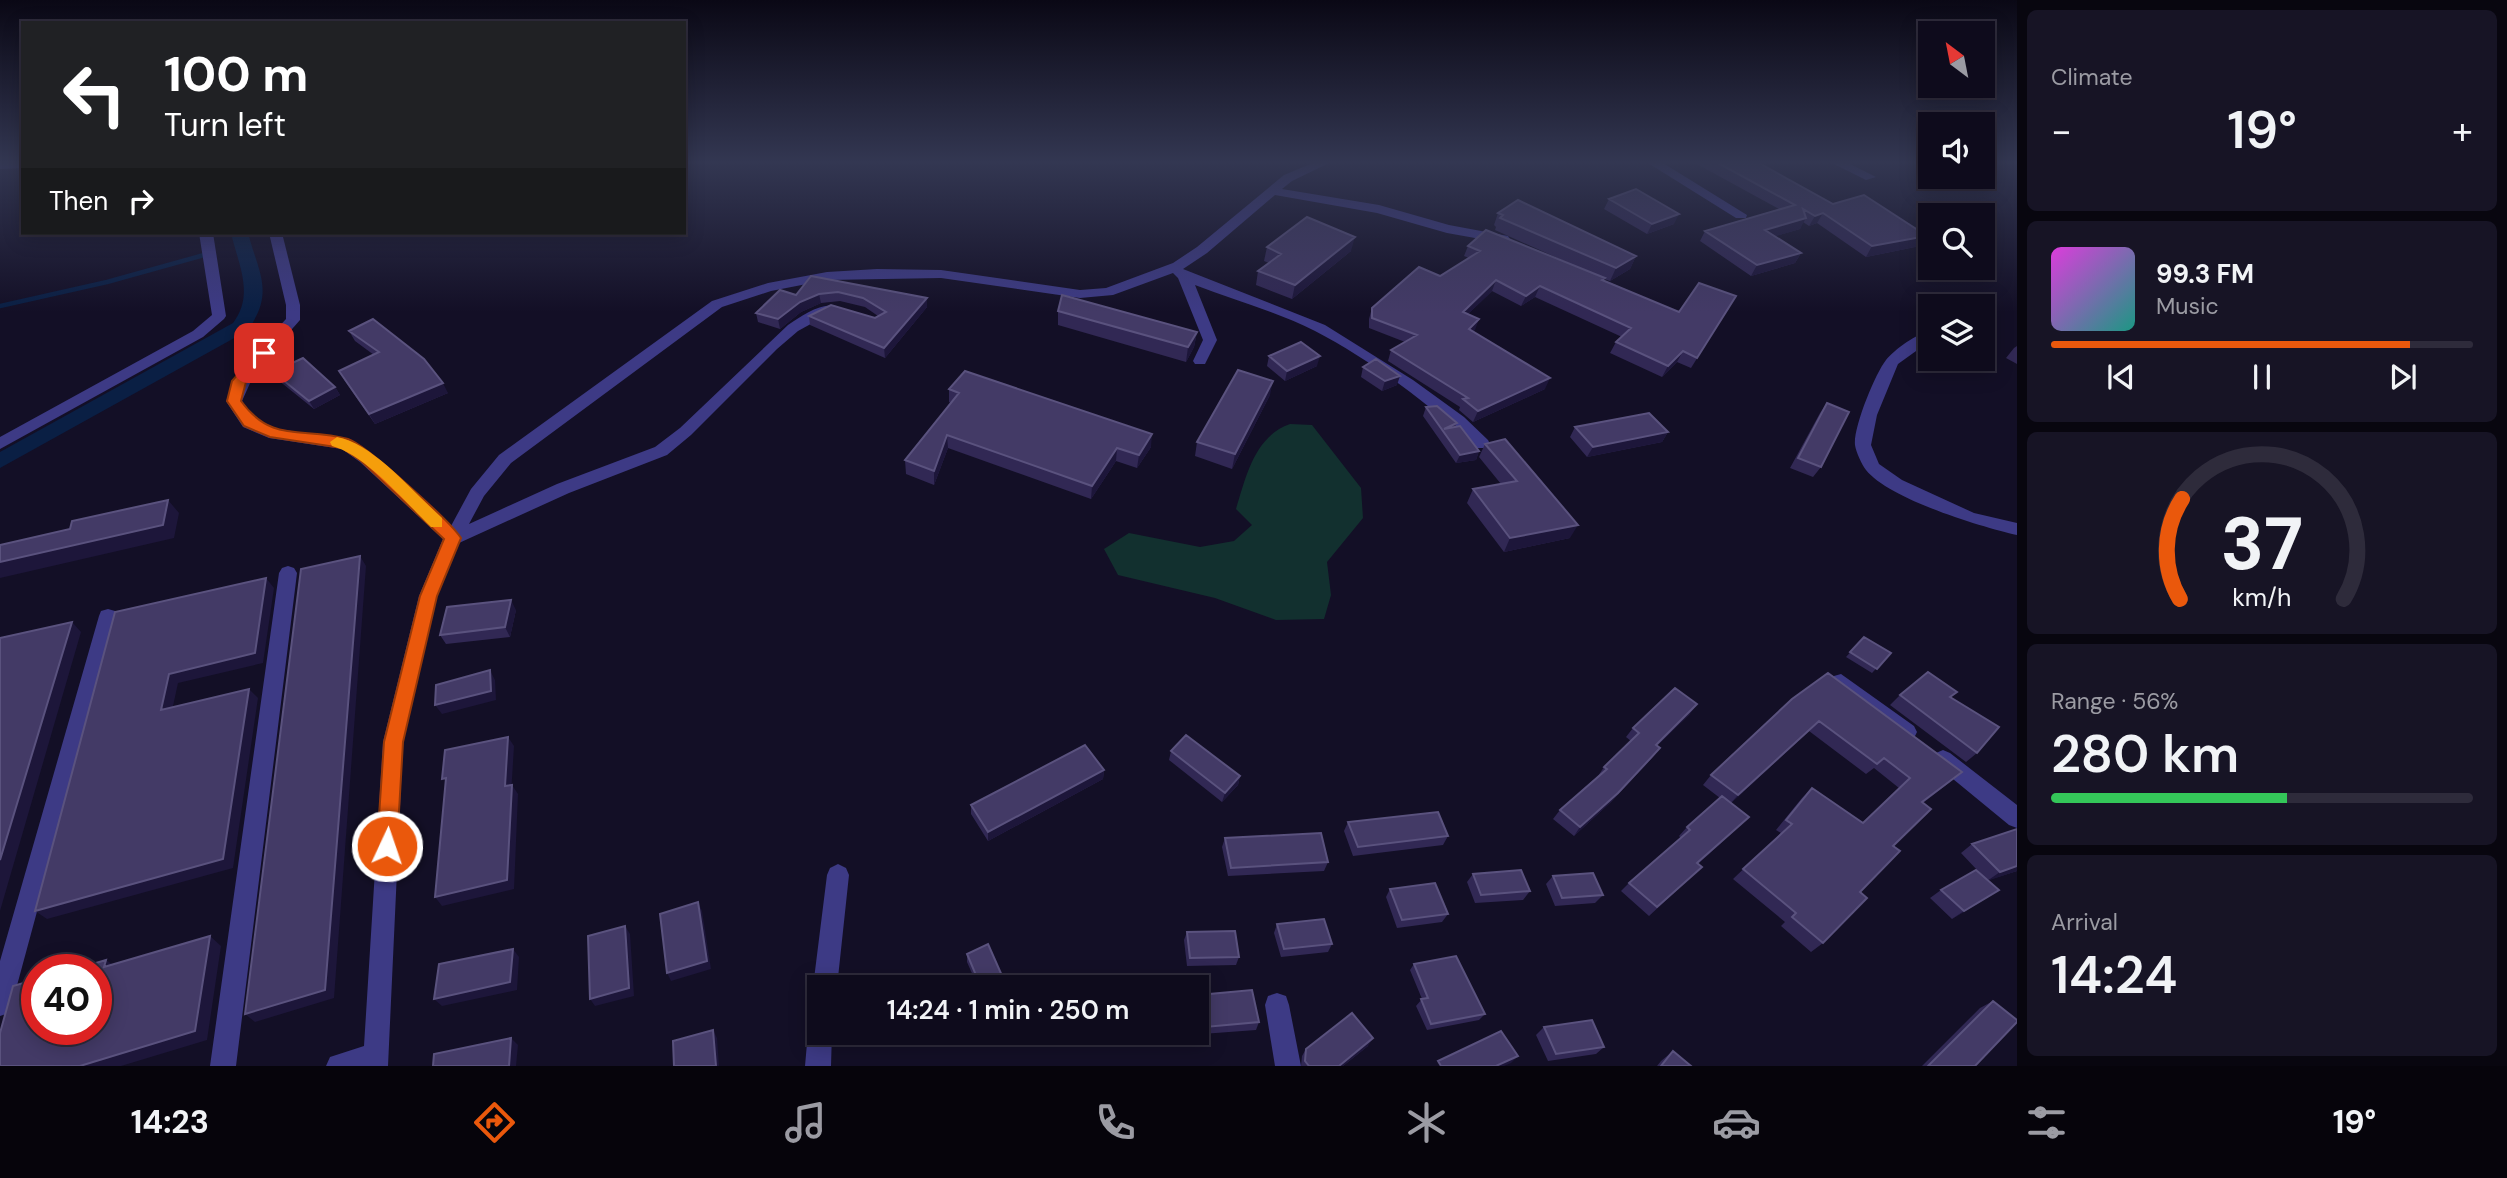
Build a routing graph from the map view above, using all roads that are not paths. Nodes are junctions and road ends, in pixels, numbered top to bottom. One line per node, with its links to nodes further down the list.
1 (1246, 213): 8 (street)
2 (1392, 213): 7 (street)
3 (1737, 213): 4 (street)
4 (1741, 215)
5 (206, 235): 12 (street)
6 (276, 235): 15 (street)
7 (1519, 246)
8 (1178, 272): 11 (street); 13 (street); 15 (street)
9 (848, 310): 15 (street)
10 (1918, 343): 14 (street)
11 (1200, 361)
12 (0, 444)
13 (1482, 444)
14 (2017, 529)
15 (453, 538): 25 (street)
16 (288, 573): 26 (street)
17 (108, 616): 22 (street)
18 (1841, 682): 19 (street)
19 (2017, 818)
20 (838, 875): 21 (street)
21 (826, 975)
22 (0, 1004)
23 (1277, 1005): 29 (street)
24 (819, 1045): 28 (street)
25 (375, 1060): 27 (street)
26 (223, 1066)
27 (340, 1066)
28 (818, 1066)
29 (1288, 1066)

